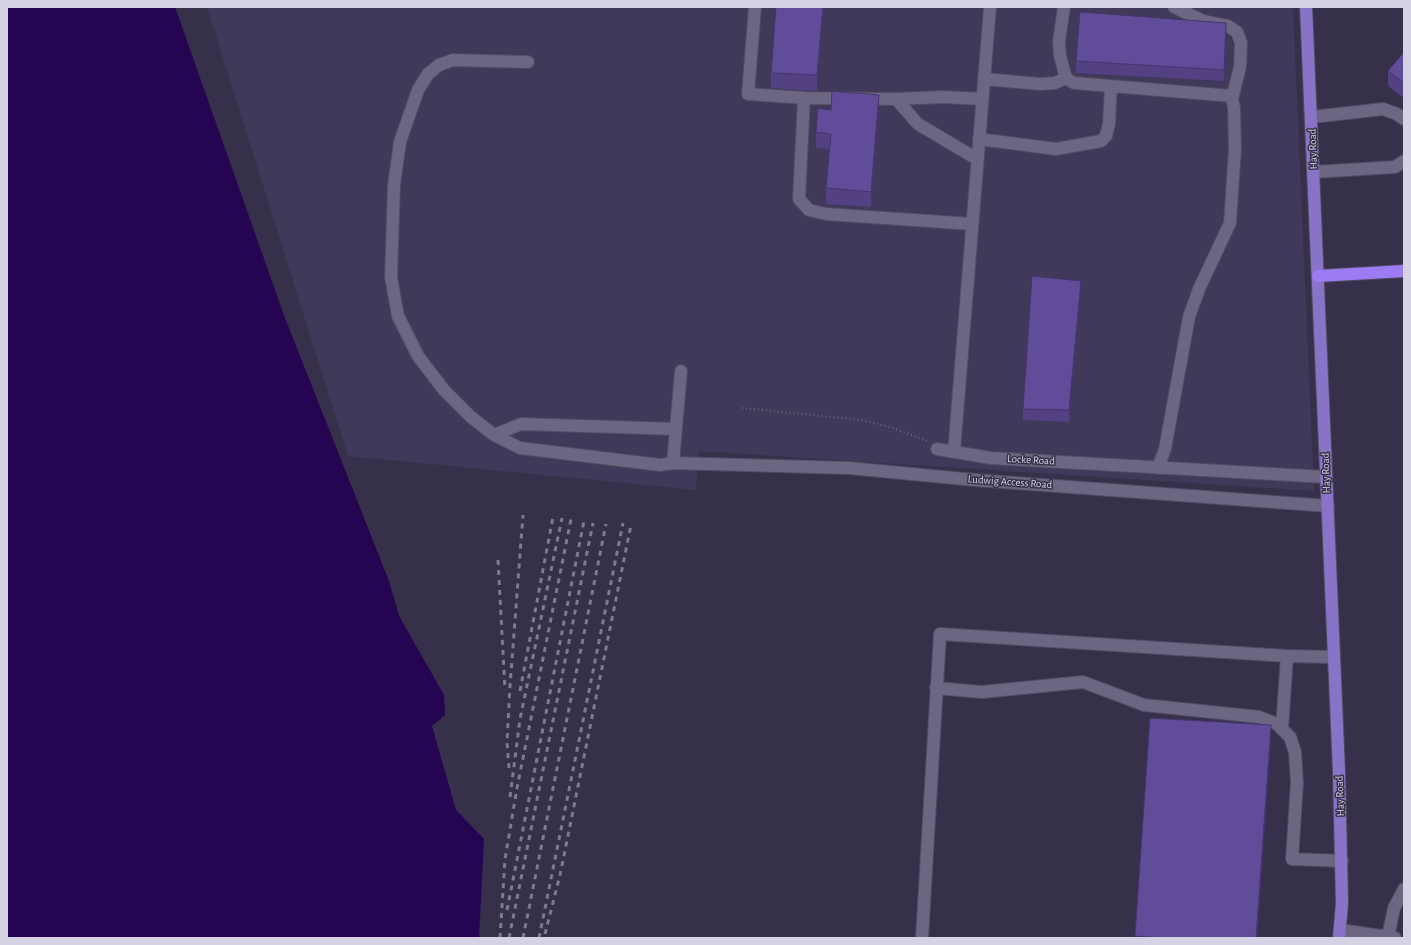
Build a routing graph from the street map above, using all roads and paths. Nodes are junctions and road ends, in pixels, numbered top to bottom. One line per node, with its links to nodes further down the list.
1 (756, 7): 11 (street)
2 (990, 7): 8 (street)
3 (1064, 7): 7 (street)
4 (1174, 7): 10 (street)
5 (1306, 7): 14 (main road, Hay Road)
6 (528, 62): 26 (street, Ludwig Access Road)
7 (1066, 78): 8 (street); 9 (street)
8 (984, 79): 13 (street)
9 (1111, 86): 10 (street); 16 (street)
10 (1232, 96): 30 (street)
11 (804, 98): 12 (street); 20 (street)
12 (896, 99): 13 (street); 17 (street)
13 (982, 99): 16 (street)
14 (1312, 117): 15 (street); 19 (main road, Hay Road)
15 (1404, 119)
16 (979, 139): 17 (street)
17 (978, 159): 20 (street)
18 (1404, 161): 19 (street)
19 (1314, 172): 22 (main road, Hay Road)
20 (972, 224): 28 (street)
21 (1404, 271): 22 (highway)
22 (1318, 276): 31 (main road, Hay Road)
23 (681, 371): 25 (street)
24 (742, 408): 27 (path)
25 (676, 429): 26 (street); 29 (street)
26 (494, 435): 29 (street, Ludwig Access Road)
27 (937, 449): 28 (street, Locke Road)
28 (954, 452): 30 (street, Locke Road)
29 (673, 463): 32 (street, Ludwig Access Road)
30 (1158, 468): 31 (street, Locke Road)
31 (1326, 478): 32 (main road, Hay Road)
32 (1328, 506): 34 (main road, Hay Road)
33 (1286, 656): 34 (street); 35 (street); 36 (street)
34 (1334, 657): 37 (main road, Hay Road)
35 (936, 688): 36 (street); 41 (street)
36 (1282, 728): 37 (street)
37 (1342, 861): 39 (main road, Hay Road)
38 (1404, 889): 40 (street)
39 (1339, 934): 40 (street)
40 (1391, 937)
41 (922, 938)

